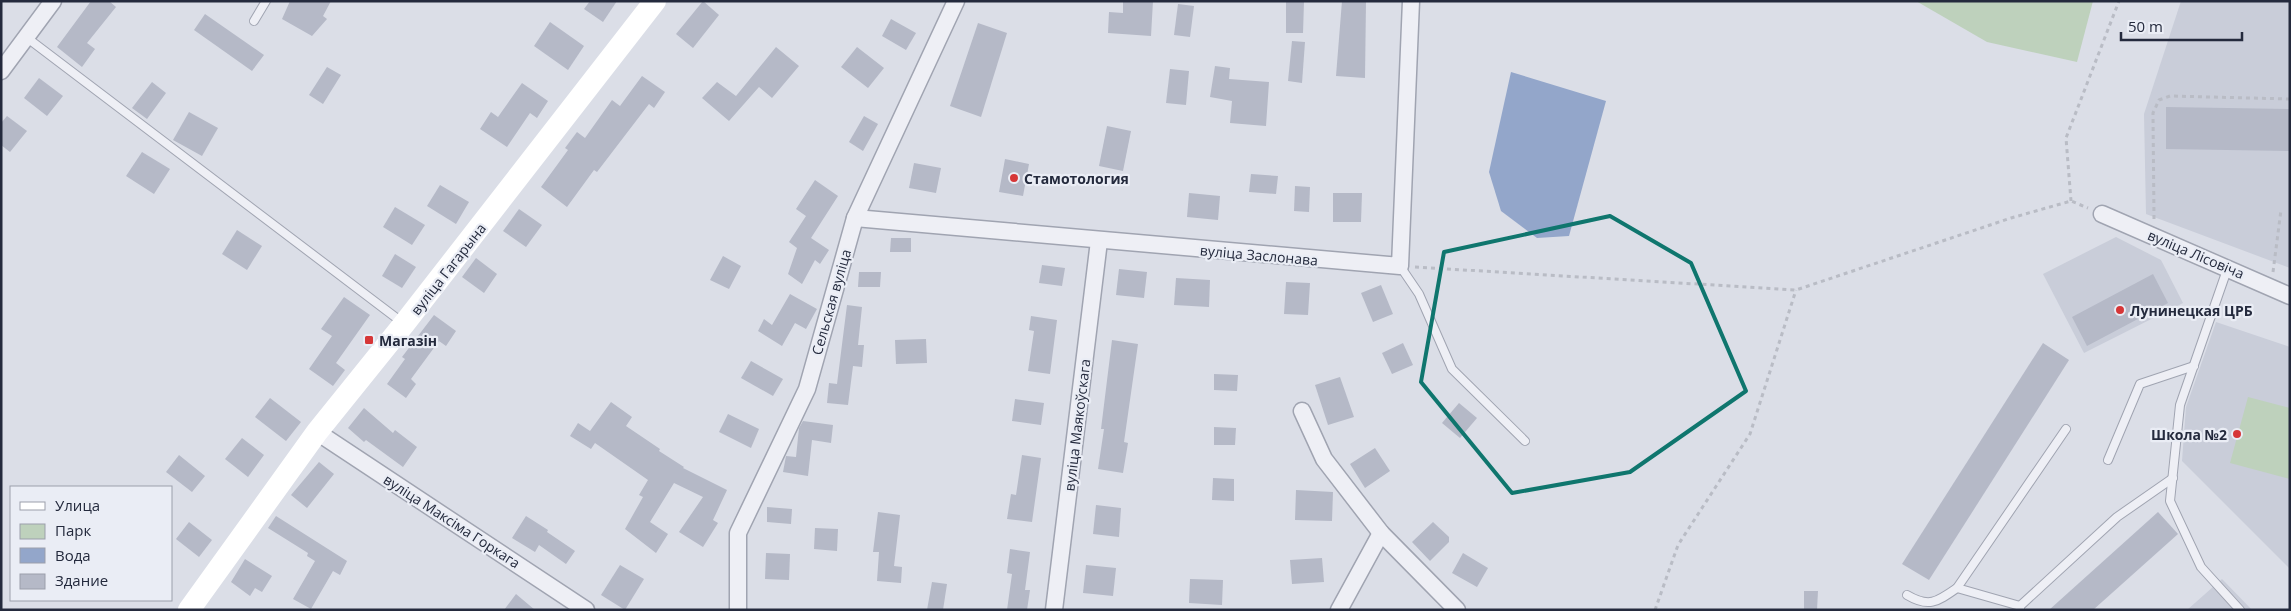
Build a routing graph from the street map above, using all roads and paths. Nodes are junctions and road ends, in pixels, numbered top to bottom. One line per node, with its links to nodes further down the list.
1 (53, 1): 8 (street)
2 (266, 1): 7 (lane)
3 (655, 1): 22 (street, вуліца Гагарына)
4 (956, 1): 14 (street, Сельская вуліца)
5 (1411, 1): 17 (street)
6 (2119, 1): 11 (path)
7 (254, 21)
8 (26, 37): 9 (street); 22 (lane)
9 (1, 70)
10 (2290, 99): 15 (path)
11 (2071, 201): 13 (path); 20 (path)
12 (2281, 210): 19 (path)
13 (2102, 214): 15 (street, вуліца Лісовіча)
14 (855, 218): 16 (street, вуліца Заслонава); 36 (street, Сельская вуліца)
15 (2154, 236): 18 (street, вуліца Лісовіча)
16 (1099, 241): 17 (street, вуліца Заслонава); 37 (street, вуліца Маякоўскага)
17 (1400, 266): 20 (path); 27 (lane)
18 (2228, 267): 19 (street, вуліца Лісовіча); 23 (lane)
19 (2270, 287): 21 (street, вуліца Лісовіча)
20 (1796, 290): 40 (path)
21 (2290, 296)
22 (404, 324): 26 (street, вуліца Гагарына)
23 (2194, 366): 28 (lane); 29 (lane)
24 (1302, 411): 30 (street)
25 (2066, 429): 31 (lane)
26 (318, 432): 34 (street, вуліца Гагарына); 35 (street, вуліца Максіма Горкага)
27 (1525, 441)
28 (2108, 460)
29 (2173, 478): 33 (lane); 41 (lane)
30 (1381, 533): 38 (street); 39 (street)
31 (1957, 588): 32 (lane); 33 (lane)
32 (1907, 595)
33 (2020, 608)
34 (188, 610)
35 (586, 610)
36 (738, 610)
37 (1054, 610)
38 (1339, 610)
39 (1457, 610)
40 (1655, 610)
41 (2240, 610)

